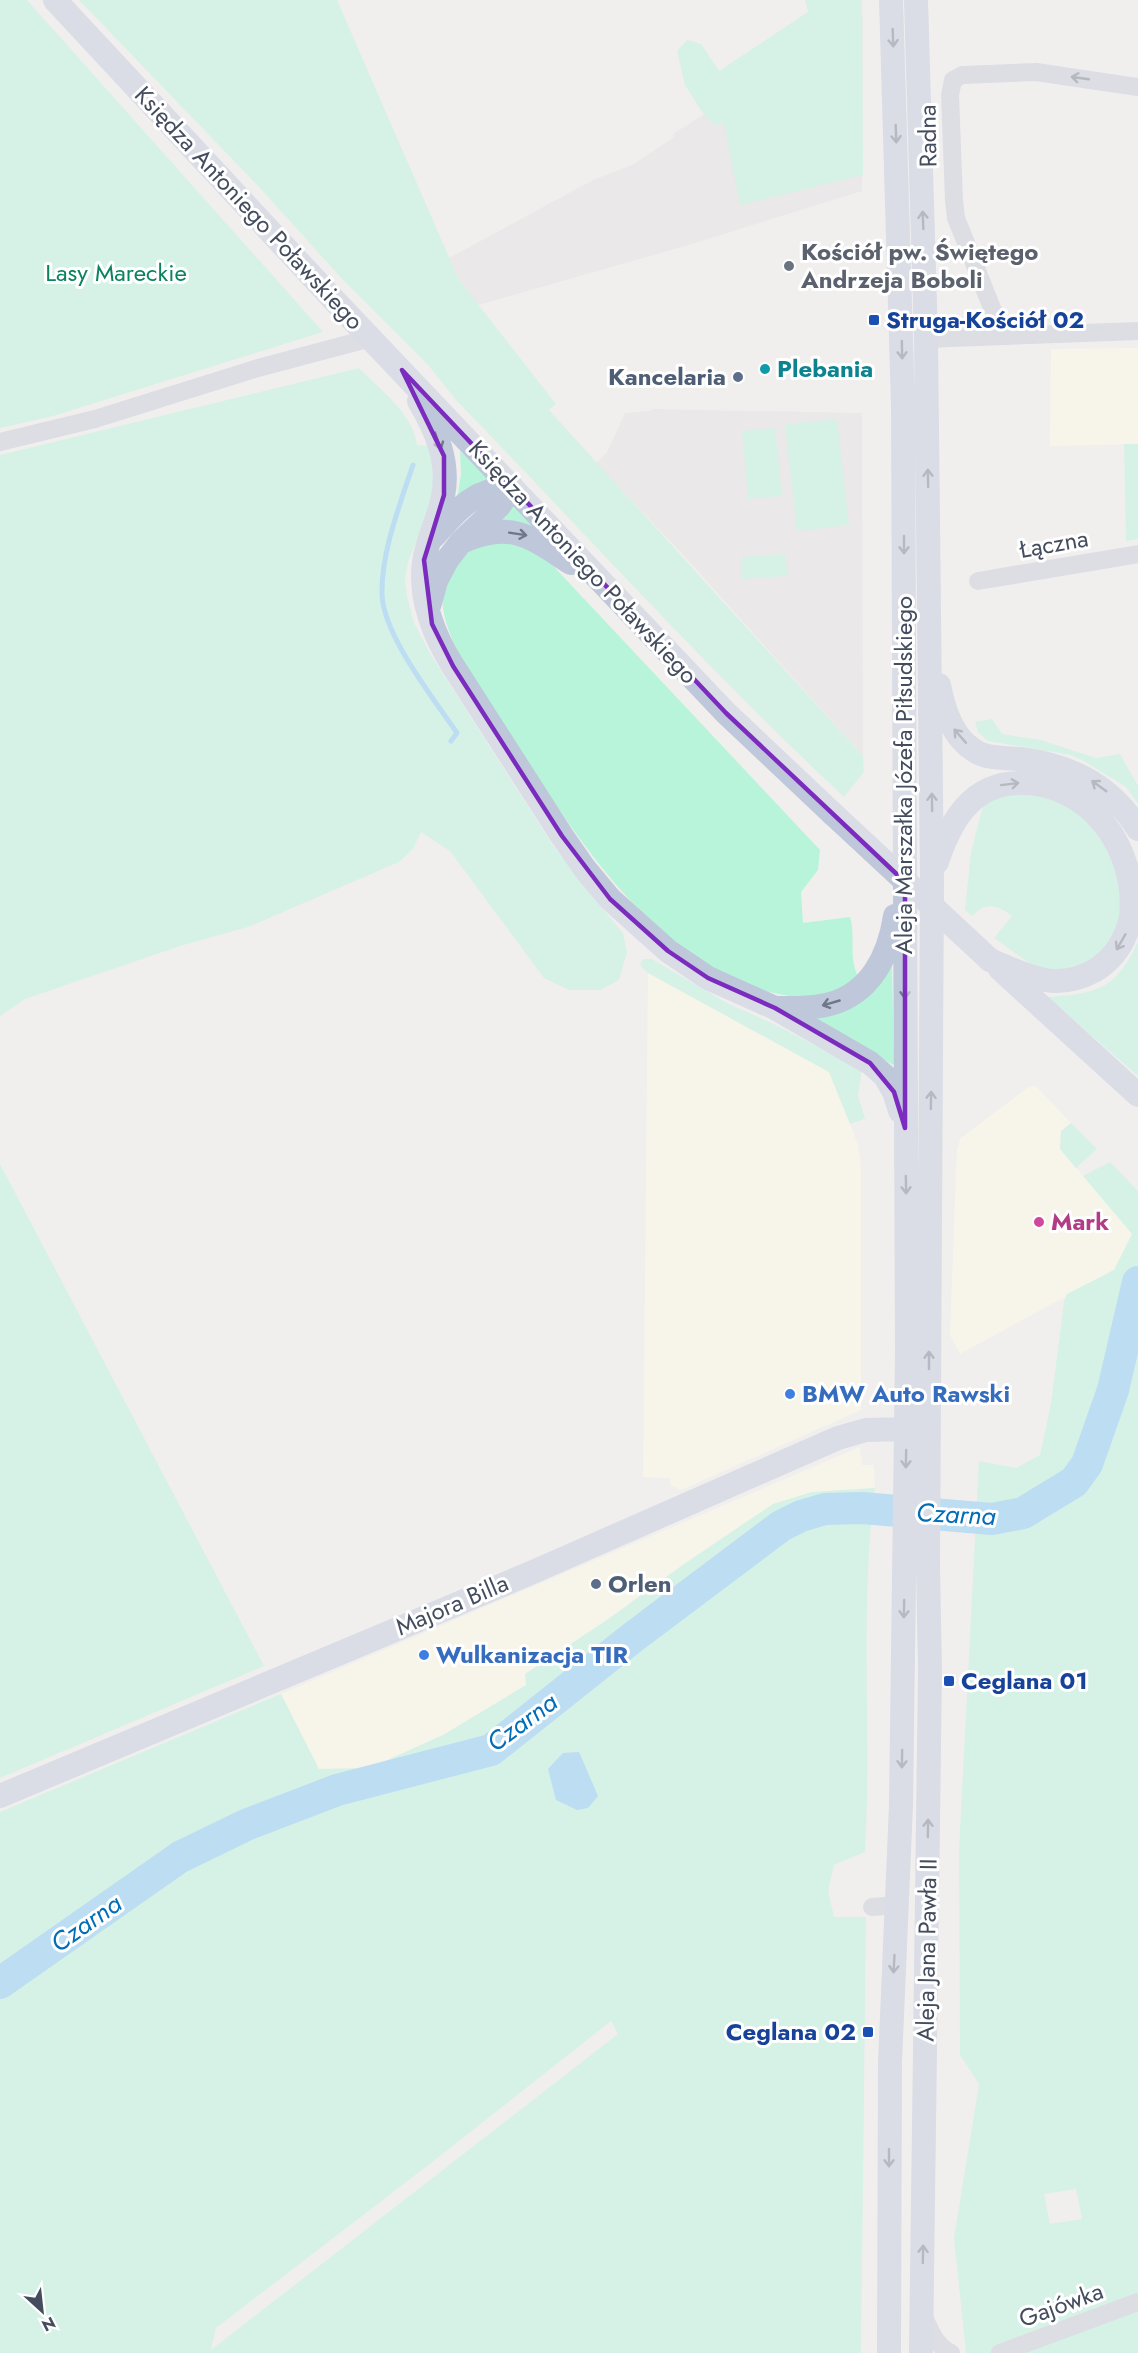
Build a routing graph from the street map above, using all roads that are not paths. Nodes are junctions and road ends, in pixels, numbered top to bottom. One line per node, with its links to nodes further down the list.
1 (56, 0): 7 (main road, Księdza Antoniego Poławskiego)
2 (891, 0): 20 (main road, Aleja Marszałka Józefa Piłsudskiego, one-way to 20)
3 (916, 0): 8 (main road, Aleja Marszałka Józefa Piłsudskiego, one-way to 3)
4 (1138, 87): 6 (street, Radna, one-way to 6)
5 (1138, 331): 6 (street)
6 (996, 336): 8 (street)
7 (371, 338): 9 (main road, Księdza Antoniego Poławskiego); 10 (street)
8 (926, 339): 18 (main road, Aleja Marszałka Józefa Piłsudskiego, one-way to 8)
9 (402, 370): 11 (main road, Księdza Antoniego Poławskiego); 12 (main road, one-way to 12)
10 (0, 442)
11 (512, 487): 12 (main road); 13 (main road); 16 (main road, Księdza Antoniego Poławskiego)
12 (430, 541): 17 (main road)
13 (461, 542): 16 (main road, one-way to 16); 17 (main road)
14 (1138, 554): 15 (street, Łączna)
15 (978, 581)
16 (603, 583): 22 (main road, Księdza Antoniego Poławskiego, bridge)
17 (428, 610): 23 (main road)
18 (930, 641): 19 (main road, one-way to 18); 21 (main road, Aleja Marszałka Józefa Piłsudskiego, one-way to 18)
19 (1138, 829)
20 (905, 848): 23 (main road, one-way to 23); 25 (main road, Aleja Marszałka Józefa Piłsudskiego, one-way to 25)
21 (932, 882): 22 (main road, one-way to 22); 27 (main road, Aleja Marszałka Józefa Piłsudskiego, one-way to 21)
22 (990, 960): 24 (main road, Księdza Antoniego Poławskiego)
23 (775, 1008): 25 (main road)
24 (1138, 1095)
25 (905, 1128): 26 (main road, Aleja Marszałka Józefa Piłsudskiego, one-way to 26)
26 (906, 1429): 27 (main road, Aleja Marszałka Józefa Piłsudskiego, one-way to 27); 29 (main road, Majora Billa)
27 (917, 1489): 28 (main road, Aleja Marszałka Józefa Piłsudskiego)
28 (916, 1549): 30 (main road, Aleja Jana Pawła II, one-way to 30); 33 (main road, Aleja Jana Pawła II, one-way to 28)
29 (0, 1796)
30 (897, 1905): 31 (street); 34 (main road, Aleja Jana Pawła II, one-way to 34)
31 (873, 1907)
32 (1138, 2302): 37 (street, Gajówka)
33 (922, 2313): 35 (main road, Aleja Jana Pawła II); 36 (street)
34 (890, 2348)
35 (921, 2353)
36 (951, 2353)
37 (1000, 2353)

